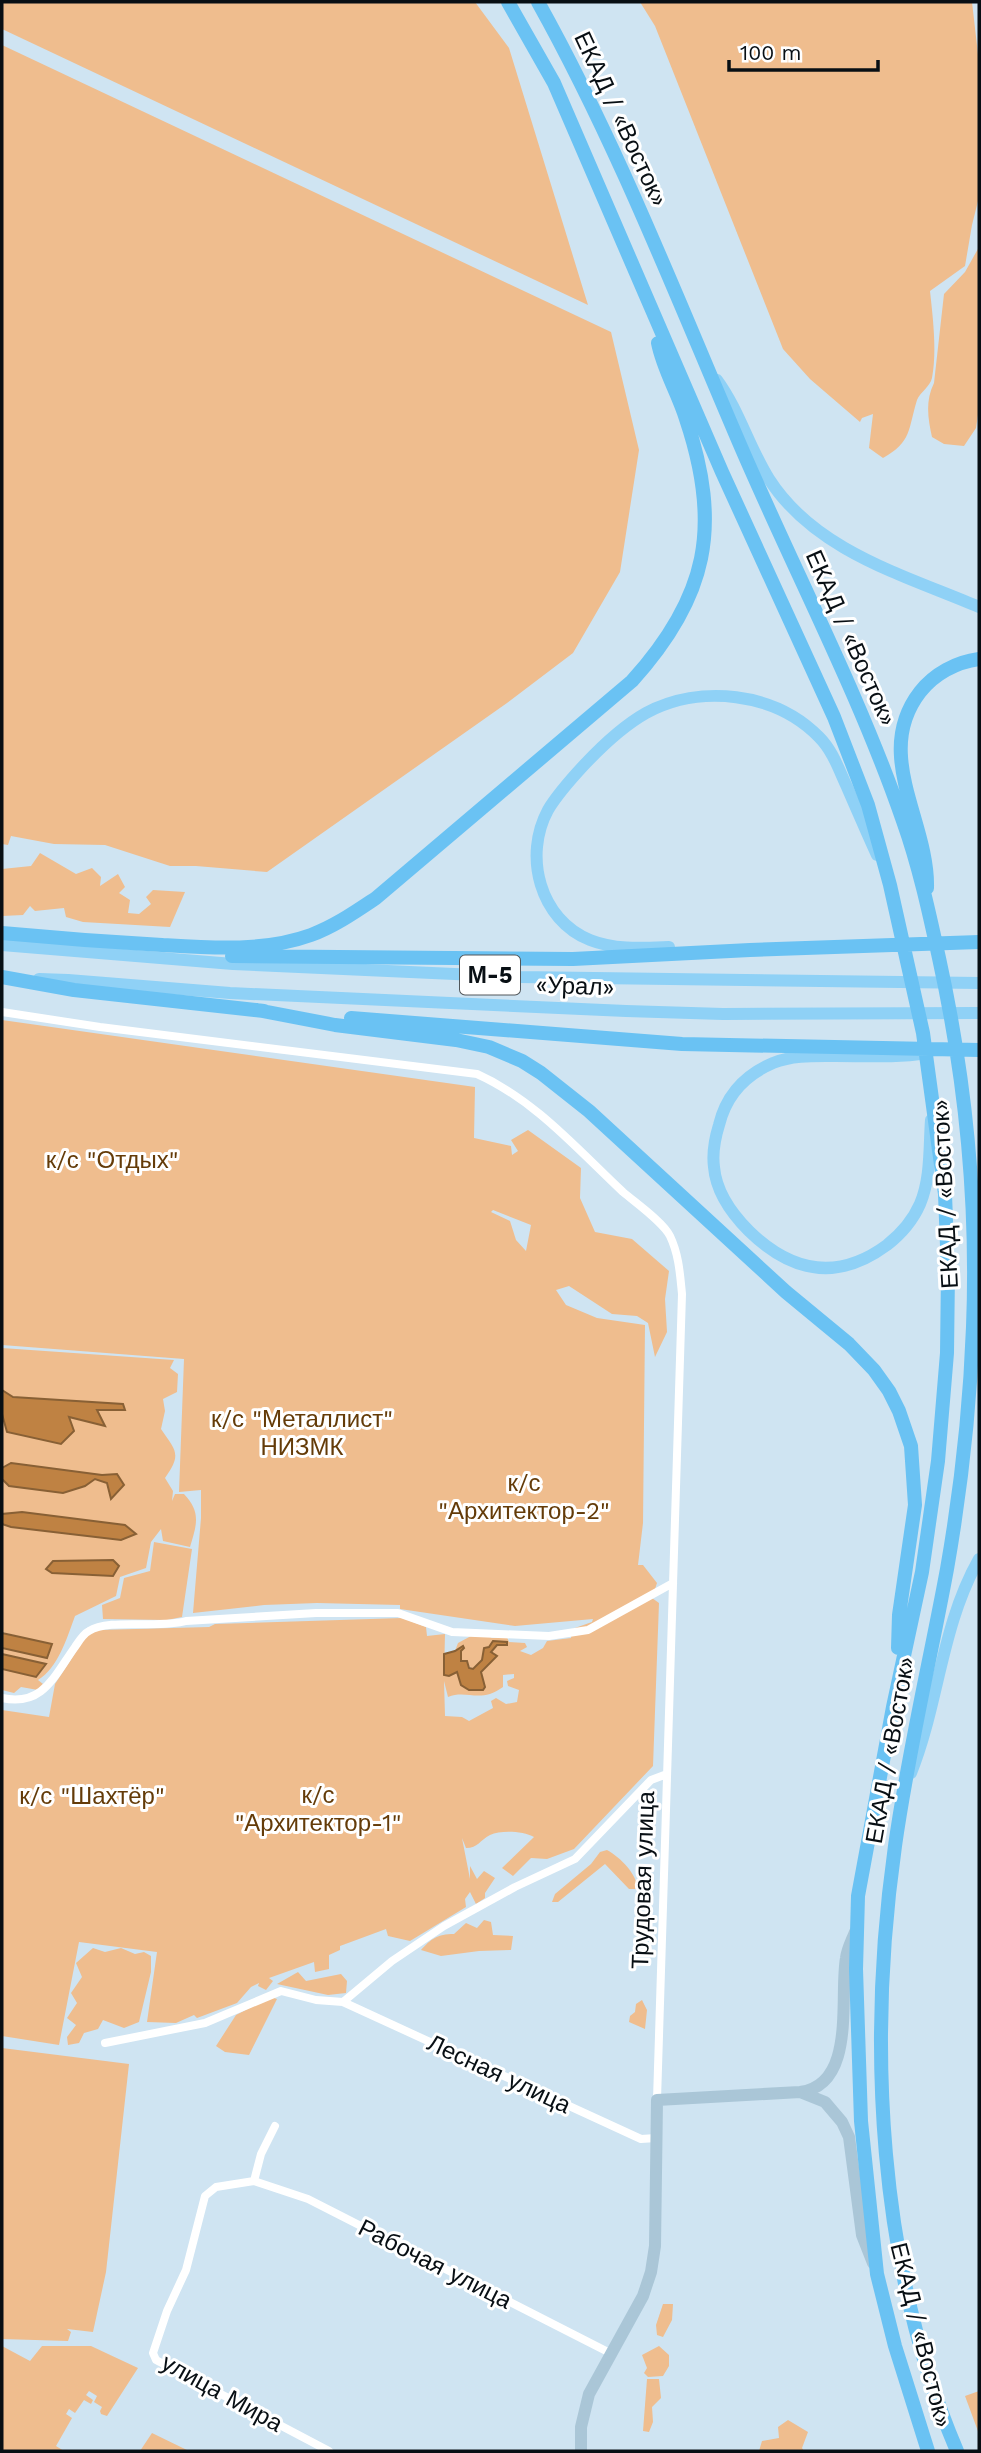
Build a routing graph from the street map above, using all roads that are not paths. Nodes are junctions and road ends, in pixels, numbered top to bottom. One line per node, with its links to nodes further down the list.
1 (508, 2): 3 (highway, ЕКАД / «Восток»)
2 (538, 2): 4 (highway, ЕКАД / «Восток»)
3 (656, 317): 7 (highway, ЕКАД / «Восток»); 10 (highway)
4 (708, 367): 5 (main road); 8 (highway, ЕКАД / «Восток»)
5 (979, 607)
6 (979, 659): 8 (highway)
7 (890, 884): 13 (main road); 21 (highway, ЕКАД / «Восток»)
8 (927, 904): 22 (highway, ЕКАД / «Восток»)
9 (2, 933): 10 (highway)
10 (94, 942): 13 (highway)
11 (979, 944): 13 (highway)
12 (2, 945): 15 (main road, «Урал» / М-5)
13 (750, 950)
14 (9, 978): 16 (highway); 18 (main road, «Урал» / М-5)
15 (979, 983)
16 (257, 1010): 20 (highway); 26 (highway)
17 (2, 1012): 25 (street, Трудовая улица)
18 (979, 1013)
19 (979, 1050): 20 (highway)
20 (946, 1051): 21 (main road)
21 (932, 1091): 26 (highway, ЕКАД / «Восток»)
22 (968, 1123): 23 (highway); 29 (highway, ЕКАД / «Восток»)
23 (979, 1174)
24 (979, 1559): 29 (main road)
25 (673, 1583): 27 (street); 28 (street, Трудовая улица)
26 (898, 1682): 30 (highway, ЕКАД / «Восток»)
27 (2, 1698)
28 (667, 1774): 31 (street); 34 (street, Трудовая улица)
29 (904, 1790): 43 (highway, ЕКАД / «Восток»)
30 (856, 1929): 33 (main road); 38 (highway, ЕКАД / «Восток»)
31 (343, 2002): 32 (street, Лесная улица); 36 (street, Лесная улица)
32 (104, 2043)
33 (800, 2092): 34 (main road); 38 (main road)
34 (657, 2100): 36 (main road, Трудовая улица)
35 (275, 2126): 37 (street)
36 (656, 2138): 39 (main road, Трудовая улица)
37 (254, 2181): 39 (street, Рабочая улица); 40 (street, улица Мира)
38 (877, 2274): 42 (highway, ЕКАД / «Восток»)
39 (612, 2354): 41 (main road, Трудовая улица)
40 (329, 2451)
41 (581, 2451)
42 (928, 2451)
43 (957, 2451)

